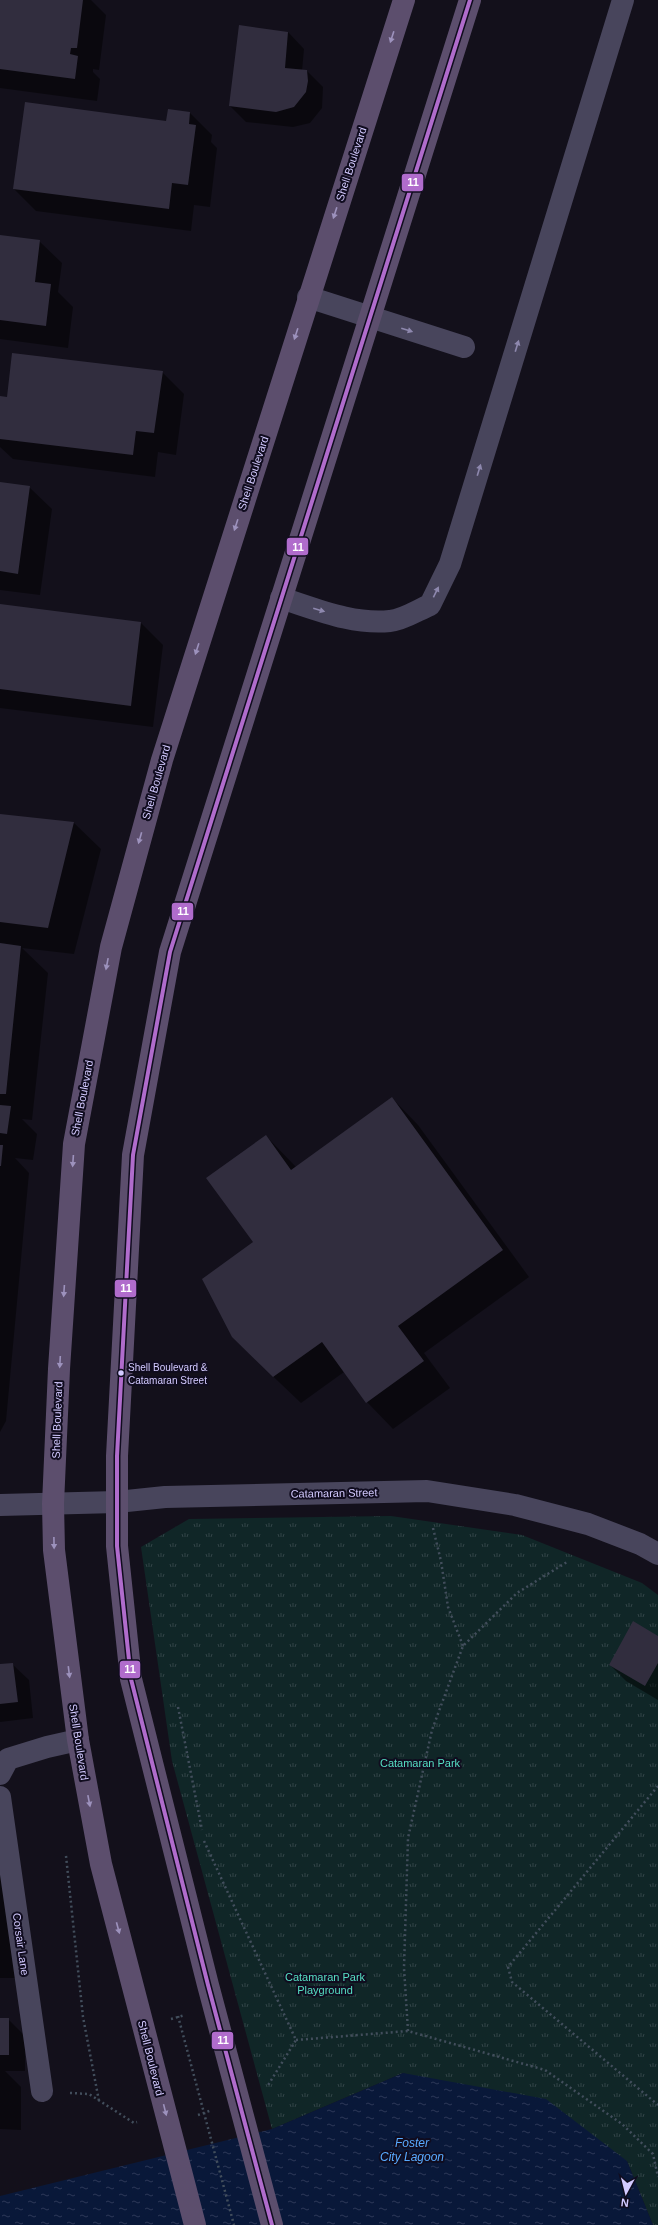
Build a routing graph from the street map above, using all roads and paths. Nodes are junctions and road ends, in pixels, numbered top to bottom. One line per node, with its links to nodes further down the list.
1 (404, 0): 4 (main road, Shell Boulevard, one-way to 4)
2 (470, 0): 5 (main road)
3 (623, 0): 7 (street, one-way to 3)
4 (308, 297): 5 (street); 9 (main road, Shell Boulevard, one-way to 9)
5 (370, 318): 6 (street, one-way to 6); 7 (main road)
6 (464, 347)
7 (281, 598): 8 (main road)
8 (117, 1502): 9 (street, Catamaran Street); 12 (street, Catamaran Street); 29 (main road)
9 (53, 1504): 10 (street, Catamaran Street); 15 (main road, Shell Boulevard, one-way to 15)
10 (0, 1506)
11 (433, 1528): 14 (path)
12 (658, 1554)
13 (567, 1562): 14 (path)
14 (463, 1646): 21 (path)
15 (78, 1740): 16 (street); 27 (main road, Shell Boulevard, one-way to 27)
16 (0, 1774)
17 (658, 1786): 25 (path)
18 (0, 1797): 23 (street, Corsair Lane)
19 (66, 1856): 24 (path)
20 (178, 2016): 28 (path)
21 (408, 2031): 22 (path); 26 (path)
22 (296, 2040)
23 (42, 2091)
24 (99, 2101)
25 (658, 2105)
26 (658, 2177)
27 (195, 2225)
28 (234, 2225)
29 (272, 2225)

